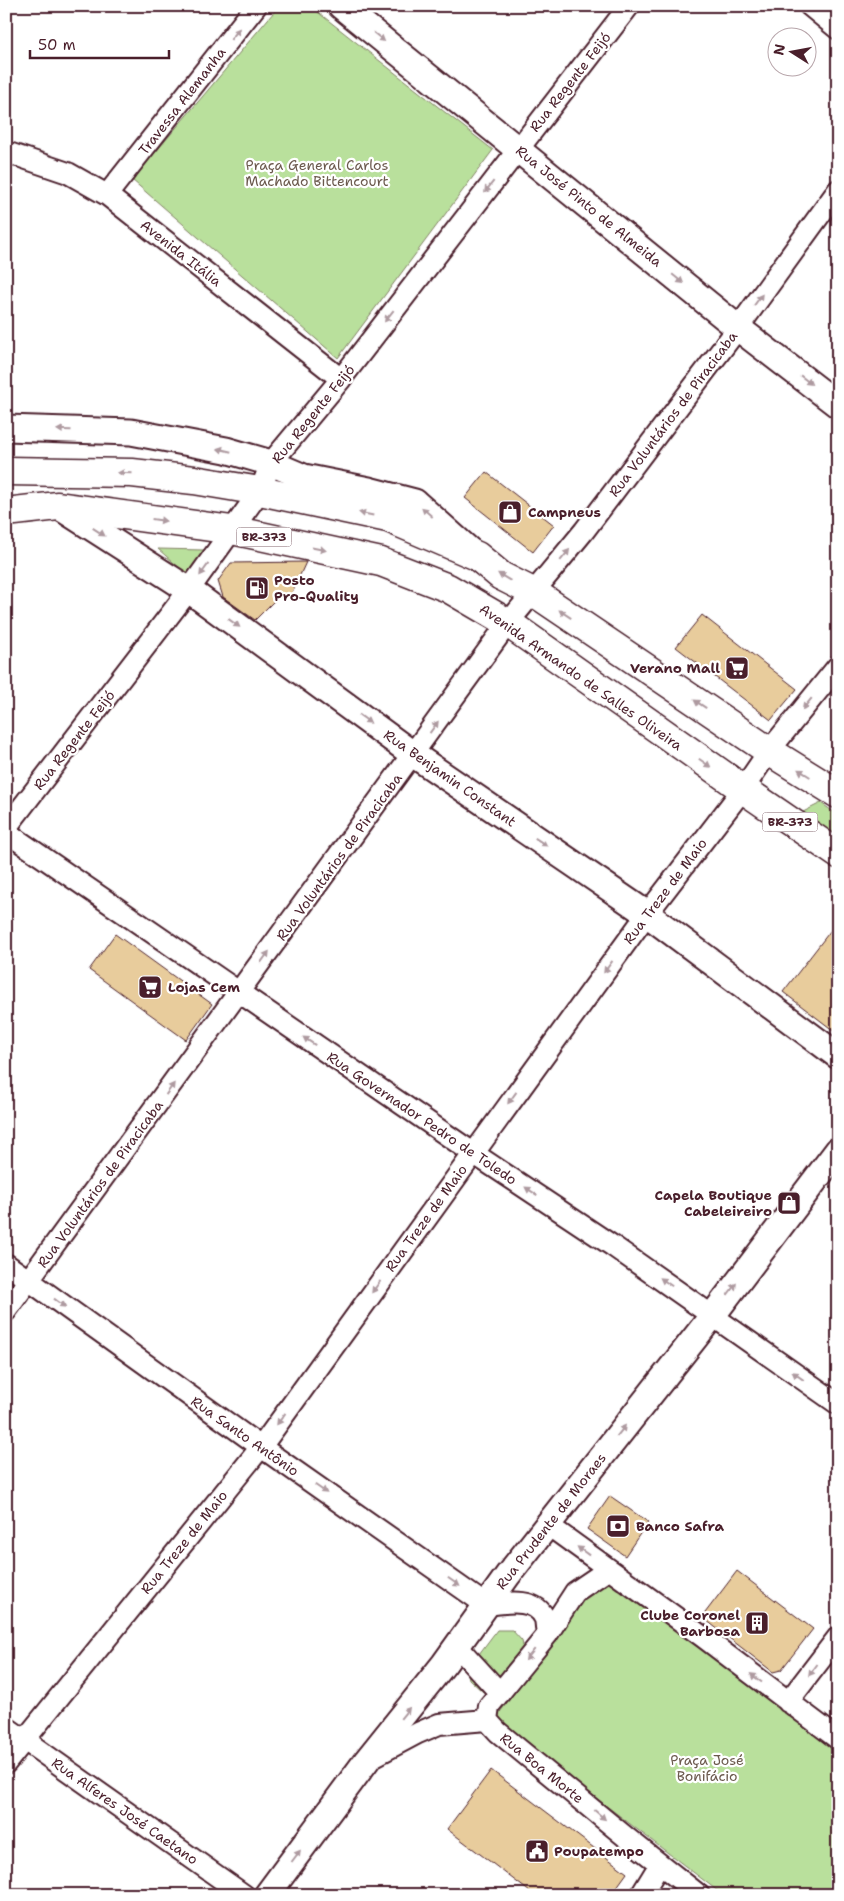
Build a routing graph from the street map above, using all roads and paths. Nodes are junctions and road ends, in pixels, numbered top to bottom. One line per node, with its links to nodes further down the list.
1 (256, 6): 9 (street, Travessa Alemanha, one-way to 1)
2 (341, 6): 6 (street, Rua José Pinto de Almeida, one-way to 6)
3 (629, 6): 6 (street, Rua Regente Feijó)
4 (810, 6): 5 (street)
5 (838, 29)
6 (518, 149): 10 (street, Rua José Pinto de Almeida, one-way to 10); 11 (street, Rua Regente Feijó, one-way to 11)
7 (6, 152): 9 (street, Avenida Itália)
8 (838, 190): 10 (street, Rua Voluntários de Piracicaba, one-way to 8)
9 (107, 195): 11 (street, Avenida Itália)
10 (738, 328): 12 (street, Rua José Pinto de Almeida, one-way to 12); 22 (street, Rua Voluntários de Piracicaba, one-way to 10)
11 (341, 379): 14 (street, Rua Regente Feijó)
12 (838, 405)
13 (6, 428): 14 (street, one-way to 13)
14 (271, 463): 16 (street, Rua Regente Feijó); 20 (street, one-way to 14)
15 (6, 471): 16 (main road, one-way to 15)
16 (260, 491): 19 (street, Rua Regente Feijó); 20 (main road, one-way to 16)
17 (58, 506): 18 (main road, Avenida Armando de Salles Oliveira / BR-373); 19 (main road, Avenida Armando de Salles Oliveira / BR-373, one-way to 19); 21 (street, Rua Benjamin Constant, one-way to 21)
18 (6, 512)
19 (232, 530): 21 (street, Rua Regente Feijó, one-way to 21); 23 (main road, Avenida Armando de Salles Oliveira / BR-373, one-way to 23)
20 (476, 556): 22 (main road, one-way to 20)
21 (189, 590): 26 (street, Rua Benjamin Constant, one-way to 26); 29 (street, Rua Regente Feijó)
22 (534, 593): 23 (street, Rua Voluntários de Piracicaba); 25 (main road, one-way to 22)
23 (508, 623): 26 (street, Rua Voluntários de Piracicaba, one-way to 23); 27 (main road, Avenida Armando de Salles Oliveira / BR-373, one-way to 27)
24 (838, 666): 25 (street, Rua Treze de Maio, one-way to 25)
25 (769, 751): 27 (street, Rua Treze de Maio); 28 (main road, one-way to 25)
26 (414, 755): 32 (street, Rua Benjamin Constant, one-way to 32); 33 (street, Rua Voluntários de Piracicaba, one-way to 26)
27 (743, 790): 31 (main road, Avenida Armando de Salles Oliveira / BR-373); 32 (street, Rua Treze de Maio)
28 (838, 794)
29 (6, 828)
30 (6, 832): 33 (street, Rua Governador Pedro de Toledo)
31 (838, 854)
32 (647, 914): 34 (street, Rua Benjamin Constant); 36 (street, Rua Treze de Maio, one-way to 36)
33 (239, 993): 36 (street, Rua Governador Pedro de Toledo, one-way to 33); 38 (street, Rua Voluntários de Piracicaba, one-way to 33)
34 (838, 1056)
35 (838, 1150): 40 (street, Rua Prudente de Moraes, one-way to 35)
36 (473, 1153): 40 (street, Rua Governador Pedro de Toledo, one-way to 36); 42 (street, Rua Treze de Maio, one-way to 42)
37 (6, 1264): 38 (street, Rua Santo Antônio)
38 (30, 1282): 39 (street, Rua Voluntários de Piracicaba); 42 (street, Rua Santo Antônio, one-way to 42)
39 (6, 1311)
40 (713, 1315): 41 (street, Rua Governador Pedro de Toledo, one-way to 40); 43 (street, Rua Prudente de Moraes, one-way to 40)
41 (838, 1404)
42 (261, 1447): 45 (street, Rua Santo Antônio, one-way to 45); 54 (street, Rua Treze de Maio)
43 (548, 1525): 44 (street, one-way to 43); 45 (street, Rua Prudente de Moraes)
44 (609, 1569): 46 (street); 50 (street, one-way to 44)
45 (486, 1605): 46 (street); 48 (street, Rua Prudente de Moraes)
46 (547, 1635): 49 (street, one-way to 49)
47 (838, 1638): 50 (street, one-way to 50)
48 (456, 1646): 49 (street); 55 (street, Rua Prudente de Moraes, one-way to 48)
49 (500, 1693): 51 (street)
50 (788, 1702): 53 (street)
51 (487, 1720): 55 (street); 57 (street, Rua Boa Morte, one-way to 57)
52 (6, 1726): 54 (street, Rua Alferes José Caetano)
53 (838, 1738)
54 (23, 1740): 56 (street, Rua Treze de Maio); 58 (street, Rua Alferes José Caetano)
55 (367, 1760): 59 (street, Rua Prudente de Moraes, one-way to 55)
56 (6, 1763)
57 (660, 1864): 60 (street); 61 (street, Rua Boa Morte)
58 (244, 1895)
59 (267, 1895)
60 (641, 1895)
61 (699, 1895)

